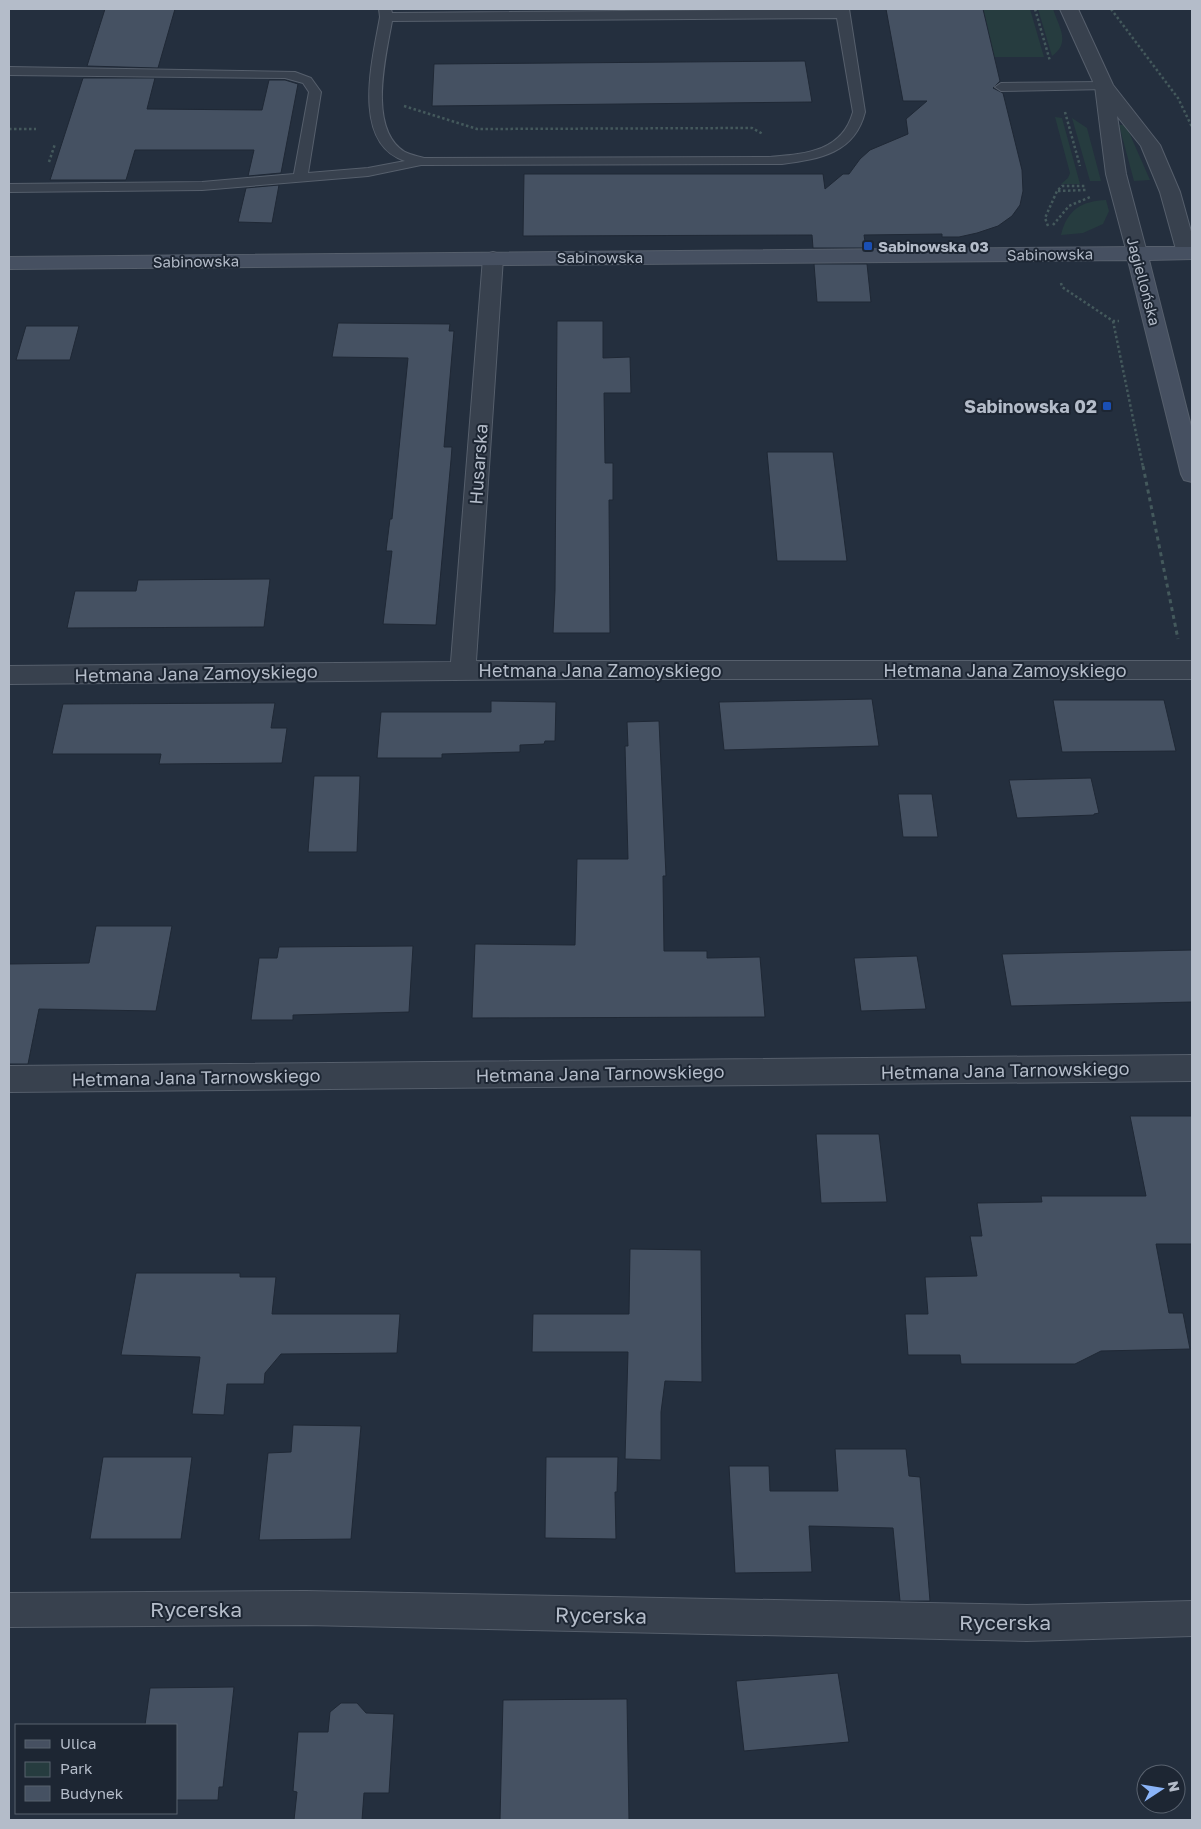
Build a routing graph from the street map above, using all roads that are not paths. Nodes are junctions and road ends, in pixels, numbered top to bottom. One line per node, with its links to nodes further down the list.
1 (1069, 9): 6 (street, Jagiellońska)
2 (842, 12): 3 (lane); 7 (lane)
3 (385, 13): 7 (lane)
4 (9, 71): 8 (lane)
5 (1001, 86): 6 (lane)
6 (1104, 86): 10 (street, Jagiellońska); 12 (street, Jagiellońska)
7 (423, 162): 8 (lane)
8 (300, 178): 9 (lane)
9 (9, 188)
10 (1137, 253): 11 (street, Sabinowska); 12 (street, Sabinowska); 14 (street, Jagiellońska)
11 (493, 258): 13 (street, Sabinowska); 16 (street, Husarska)
12 (1191, 258)
13 (9, 263)
14 (1192, 474)
15 (1188, 670): 16 (street, Hetmana Jana Zamoyskiego)
16 (464, 671): 17 (street, Hetmana Jana Zamoyskiego)
17 (9, 675)
18 (1192, 1068): 19 (street, Hetmana Jana Tarnowskiego)
19 (9, 1079)
20 (9, 1610): 21 (street, Rycerska)
21 (1192, 1619)

